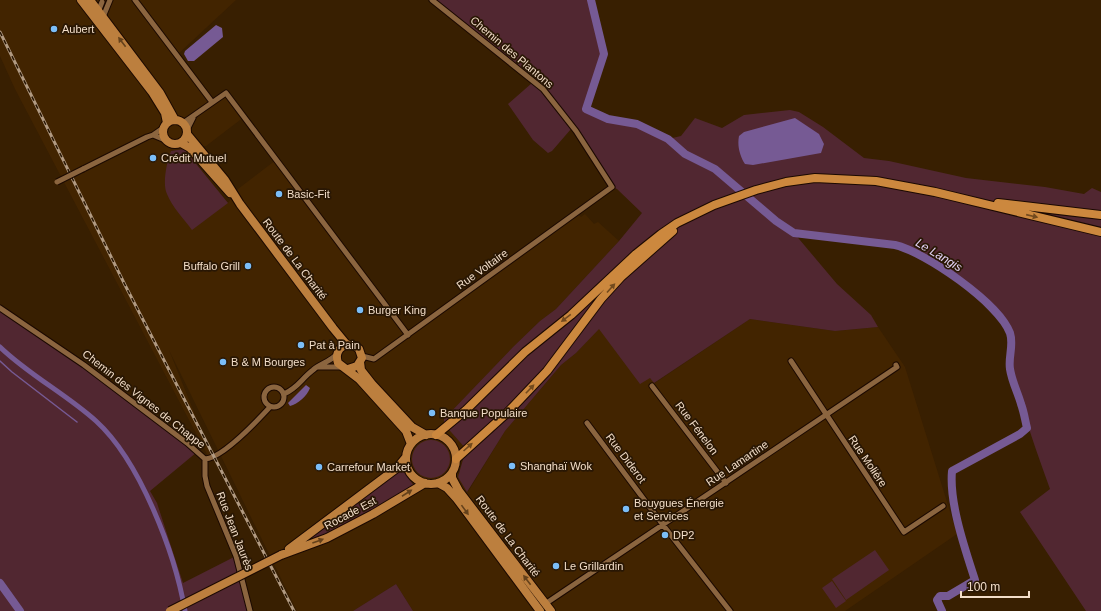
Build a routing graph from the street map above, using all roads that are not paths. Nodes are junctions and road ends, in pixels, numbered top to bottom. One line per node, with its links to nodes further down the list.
1 (82, 0): 7 (main road, Route de La Charité)
2 (89, 0): 5 (street); 6 (main road, Route de La Charité)
3 (135, 0): 8 (street)
4 (432, 0): 15 (street, Chemin des Plantons)
5 (106, 1): 6 (street); 6 (street)
6 (100, 14): 7 (street); 10 (main road, Route de La Charité, one-way to 6)
7 (99, 25): 10 (main road, Route de La Charité)
8 (212, 102): 9 (street); 22 (street)
9 (194, 117): 10 (street); 10 (street)
10 (177, 126): 11 (street); 12 (main road); 13 (main road); 17 (main road, Route de La Charité)
11 (153, 136): 12 (street); 14 (street, bridge)
12 (165, 140): 13 (main road)
13 (181, 143): 17 (main road, Route de La Charité)
14 (57, 182)
15 (612, 187): 22 (street, Rue Voltaire)
16 (953, 198): 18 (highway); 19 (highway); 20 (highway, one-way to 20)
17 (240, 204): 23 (main road, Route de La Charité)
18 (694, 215): 35 (highway, one-way to 35); 39 (highway, one-way to 18)
19 (1101, 215)
20 (1101, 232)
21 (0, 308): 38 (street, Chemin des Vignes de Chappe)
22 (408, 335): 24 (street, Rue Voltaire)
23 (341, 349): 24 (main road); 27 (street); 28 (main road)
24 (361, 359): 28 (main road); 34 (main road)
25 (790, 362): 32 (street, Rue Molière)
26 (896, 365): 32 (street, Rue Lamartine)
27 (319, 367): 28 (street); 30 (street)
28 (345, 368): 36 (main road)
29 (652, 386): 43 (street, Rue Fénelon)
30 (284, 394): 31 (street); 31 (street)
31 (270, 407): 38 (street, Chemin des Vignes de Chappe)
32 (826, 415): 43 (street, Rue Lamartine); 44 (street, Rue Molière)
33 (587, 423): 45 (street, Rue Diderot)
34 (426, 435): 35 (main road); 36 (main road)
35 (436, 435): 39 (main road)
36 (411, 444): 37 (main road)
37 (406, 457): 41 (main road); 46 (main road, Rocade Est)
38 (205, 459): 49 (street, Rue Jean Jaurès)
39 (456, 459): 40 (main road)
40 (452, 473): 42 (main road); 47 (main road, Route de La Charité, one-way to 40)
41 (425, 483): 42 (main road); 46 (main road, Rocade Est, one-way to 41)
42 (438, 483): 47 (main road, Route de La Charité, one-way to 47)
43 (726, 483): 45 (street, Rue Lamartine)
44 (943, 506)
45 (663, 525): 47 (street, Rue Lamartine); 51 (street, Rue Diderot)
46 (281, 555): 48 (main road, Rocade Est, bridge)
47 (543, 607): 50 (main road, Route de La Charité)
48 (170, 611)
49 (250, 611)
50 (551, 611)
51 (730, 611)

